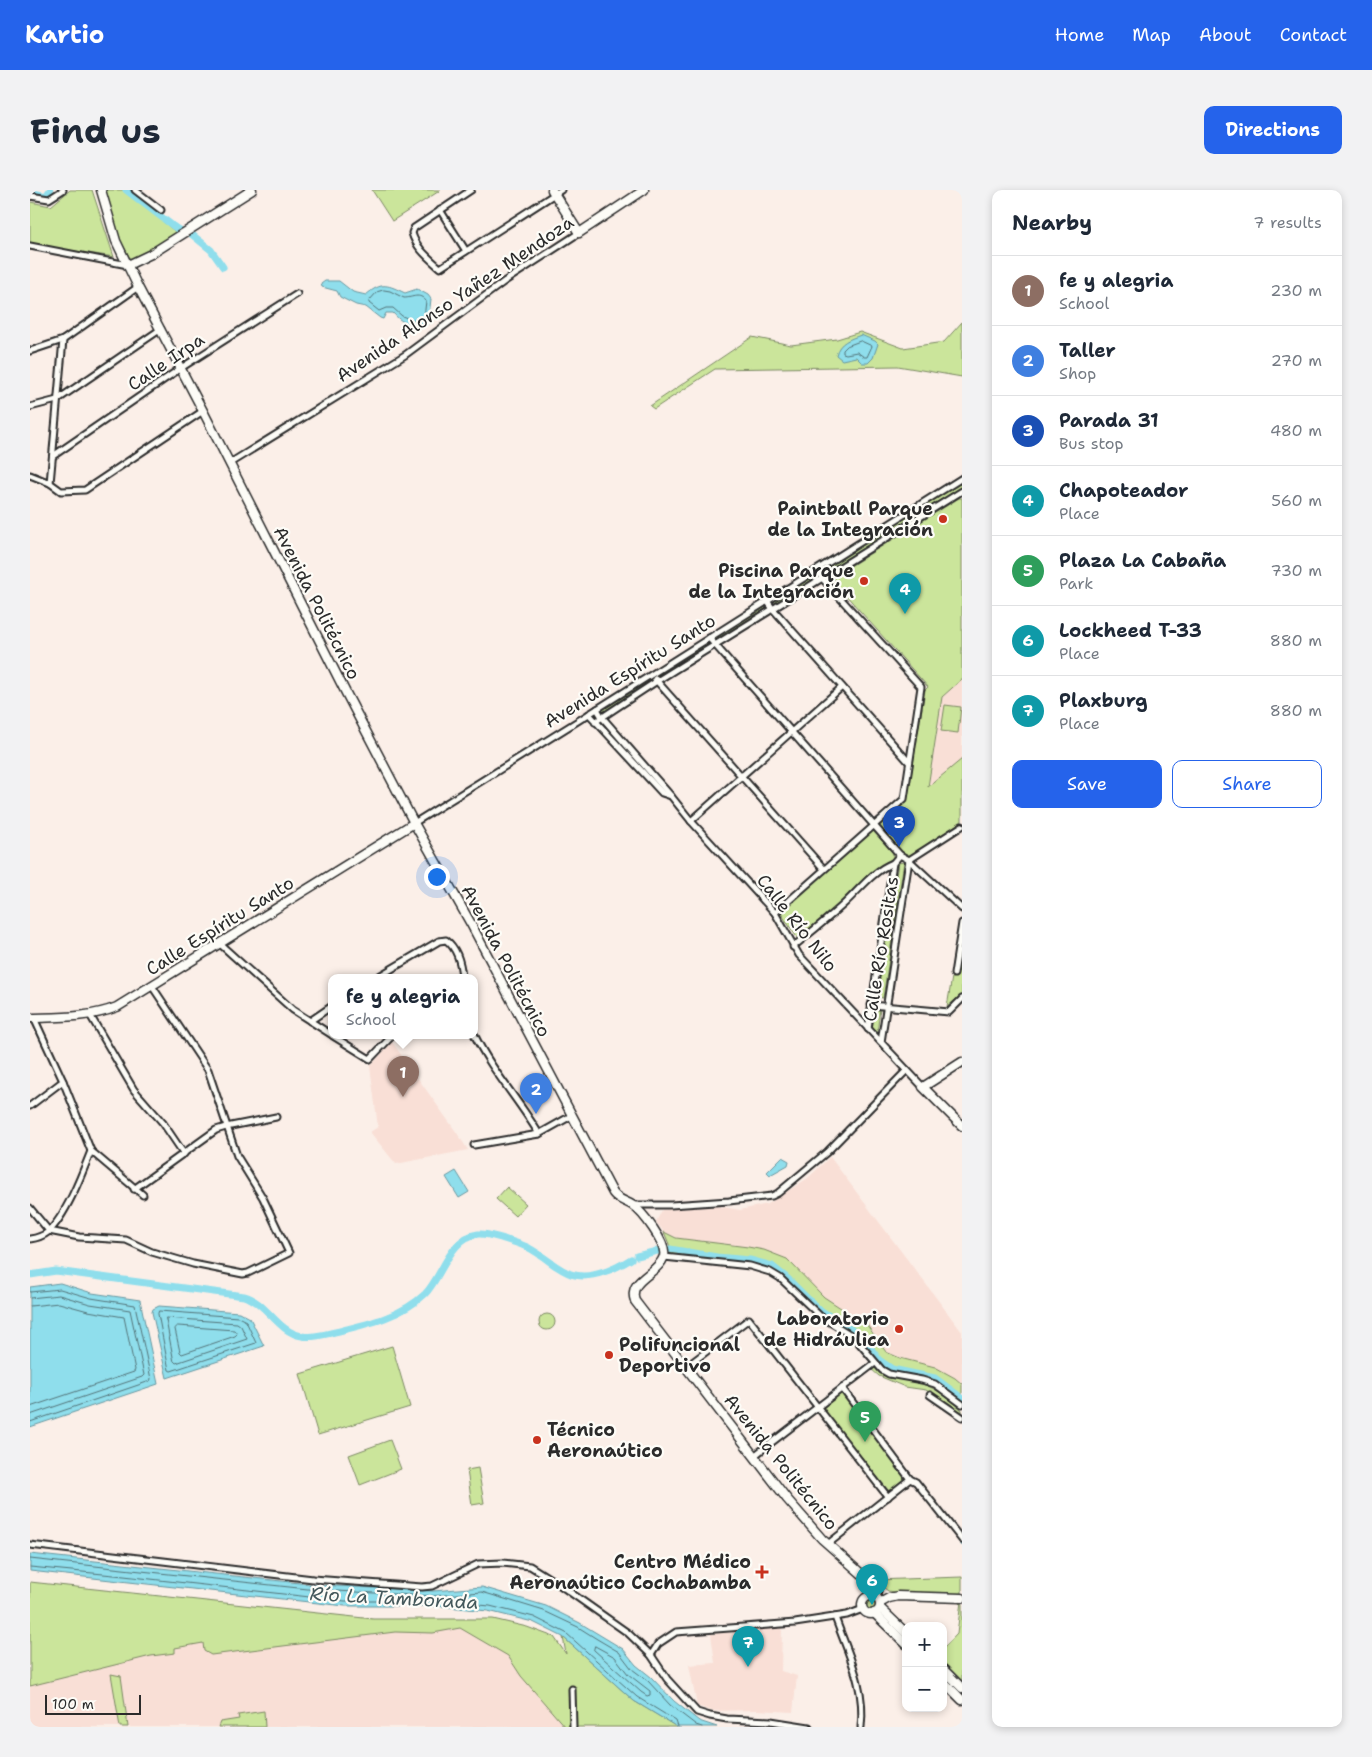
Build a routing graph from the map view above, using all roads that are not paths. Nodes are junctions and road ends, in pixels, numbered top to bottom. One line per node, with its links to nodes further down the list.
1 (63, 190): 8 (street)
2 (101, 190): 14 (main road, Avenida Politécnico)
3 (252, 190): 14 (main road)
4 (470, 190): 10 (street)
5 (644, 190): 11 (main road, Avenida Alonso Yañez Mendoza)
6 (139, 191): 9 (street)
7 (556, 191): 11 (main road); 13 (street)
8 (30, 196)
9 (161, 210)
10 (440, 210): 13 (street); 13 (street)
11 (579, 233): 25 (street, Avenida Alonso Yañez Mendoza)
12 (30, 246): 14 (street)
13 (466, 251)
14 (128, 265): 15 (main road, Avenida Politécnico)
15 (138, 287): 17 (main road, Avenida Politécnico); 18 (street)
16 (297, 294): 20 (street, Calle Irpa)
17 (160, 329): 20 (main road, Avenida Politécnico); 21 (street)
18 (63, 340): 19 (street); 21 (street)
19 (30, 351)
20 (181, 368): 23 (main road, Avenida Politécnico); 24 (street, Calle Irpa)
21 (57, 400): 22 (street); 24 (street)
22 (30, 406)
23 (203, 410): 25 (main road, Avenida Politécnico); 28 (street)
24 (53, 456): 28 (street)
25 (230, 462): 48 (main road, Avenida Politécnico)
26 (30, 475): 28 (street)
27 (962, 478): 30 (street, Avenida Espíritu Santo)
28 (50, 483)
29 (962, 491): 31 (street, Avenida Espíritu Santo)
30 (817, 570): 31 (street); 32 (street, Avenida Espíritu Santo)
31 (822, 578): 33 (street, Avenida Espíritu Santo); 44 (street)
32 (767, 601): 33 (street); 34 (street, Avenida Espíritu Santo)
33 (772, 610): 35 (street, Avenida Espíritu Santo); 38 (street)
34 (709, 638): 35 (street); 36 (street, Avenida Espíritu Santo)
35 (714, 645): 37 (street, Avenida Espíritu Santo); 43 (street)
36 (652, 674): 37 (street); 39 (street, Avenida Espíritu Santo)
37 (657, 681): 41 (street, Avenida Espíritu Santo); 45 (street)
38 (842, 687): 43 (street); 44 (street)
39 (598, 709): 40 (street, Avenida Espíritu Santo); 41 (street, Calle Río Nilo)
40 (589, 714): 42 (street); 48 (street, Avenida Espíritu Santo)
41 (602, 717): 42 (street, Avenida Espíritu Santo); 46 (street, Calle Río Nilo)
42 (595, 722): 46 (street)
43 (791, 732): 45 (street); 49 (street)
44 (908, 761): 49 (street)
45 (742, 776): 47 (street); 54 (street)
46 (671, 796): 47 (street, Calle Río Nilo)
47 (691, 821): 56 (street, Calle Río Nilo)
48 (414, 823): 58 (main road, Calle Espíritu Santo); 84 (main road, Avenida Politécnico)
49 (874, 826): 51 (street); 54 (street)
50 (962, 826): 52 (street)
51 (900, 855): 52 (street); 53 (street, Calle Río Rositas)
52 (909, 860): 55 (street); 68 (street, Calle Río Rositas)
53 (893, 863): 59 (street); 67 (street, Calle Río Rositas)
54 (824, 869): 56 (street)
55 (962, 909)
56 (775, 913): 59 (street, Calle Río Nilo)
57 (962, 923): 60 (street)
58 (220, 944): 65 (main road, Calle Espíritu Santo); 72 (street)
59 (794, 946): 73 (street, Calle Río Nilo)
60 (957, 957): 61 (street); 64 (street)
61 (962, 962)
62 (383, 974): 63 (street)
63 (461, 974)
64 (954, 974)
65 (152, 986): 70 (main road, Calle Espíritu Santo); 86 (street)
66 (962, 999): 68 (street)
67 (871, 1005): 68 (street); 73 (street, Calle Río Rositas)
68 (886, 1006): 78 (street, Calle Río Rositas)
69 (328, 1009): 72 (street)
70 (90, 1016): 71 (main road, Calle Espíritu Santo); 91 (street)
71 (32, 1018): 81 (street)
72 (310, 1022): 74 (street)
73 (868, 1029): 78 (street, Calle Río Nilo)
74 (328, 1033)
75 (338, 1039): 76 (street)
76 (389, 1039)
77 (476, 1039): 88 (street)
78 (880, 1042): 80 (street, Calle Río Nilo)
79 (962, 1062): 82 (main road)
80 (906, 1071): 82 (street, Calle Río Nilo); 94 (street)
81 (62, 1081): 83 (street); 90 (street)
82 (923, 1087): 87 (main road, Calle Río Nilo)
83 (30, 1106)
84 (571, 1116): 88 (street); 94 (main road, Avenida Politécnico)
85 (276, 1117): 86 (street)
86 (226, 1126): 91 (street); 96 (street)
87 (962, 1126)
88 (540, 1134): 89 (street)
89 (474, 1145)
90 (91, 1151): 92 (street); 96 (street)
91 (184, 1154): 92 (street)
92 (134, 1189): 93 (street)
93 (143, 1195)
94 (632, 1205): 98 (main road, Avenida Politécnico)
95 (30, 1208): 96 (street)
96 (49, 1231): 97 (street)
97 (30, 1239)
98 (664, 1256): 99 (street); 100 (main road, Avenida Politécnico)
99 (875, 1363): 101 (street); 103 (street)
100 (686, 1367): 104 (street); 106 (main road, Avenida Politécnico)
101 (842, 1388): 104 (street); 107 (street)
102 (930, 1395): 105 (street)
103 (962, 1404)
104 (818, 1407): 106 (street); 108 (street)
105 (962, 1417)
106 (754, 1456): 110 (main road, Avenida Politécnico)
107 (910, 1479): 108 (street); 109 (street)
108 (888, 1497): 110 (street)
109 (962, 1540)
110 (828, 1544): 113 (main road, Avenida Politécnico)
111 (30, 1545): 118 (street)
112 (962, 1598): 113 (main road)
113 (878, 1605): 114 (main road); 114 (main road); 116 (main road, Avenida Politécnico); 117 (main road, Avenida Politécnico)
114 (863, 1609): 115 (street)
115 (835, 1617): 118 (street); 126 (street)
116 (902, 1629)
117 (902, 1638)
118 (651, 1655): 125 (street)
119 (947, 1674): 121 (main road)
120 (947, 1685): 123 (main road)
121 (962, 1688)
122 (572, 1689): 124 (street)
123 (962, 1700)
124 (573, 1727)
125 (809, 1727)
126 (861, 1727)

